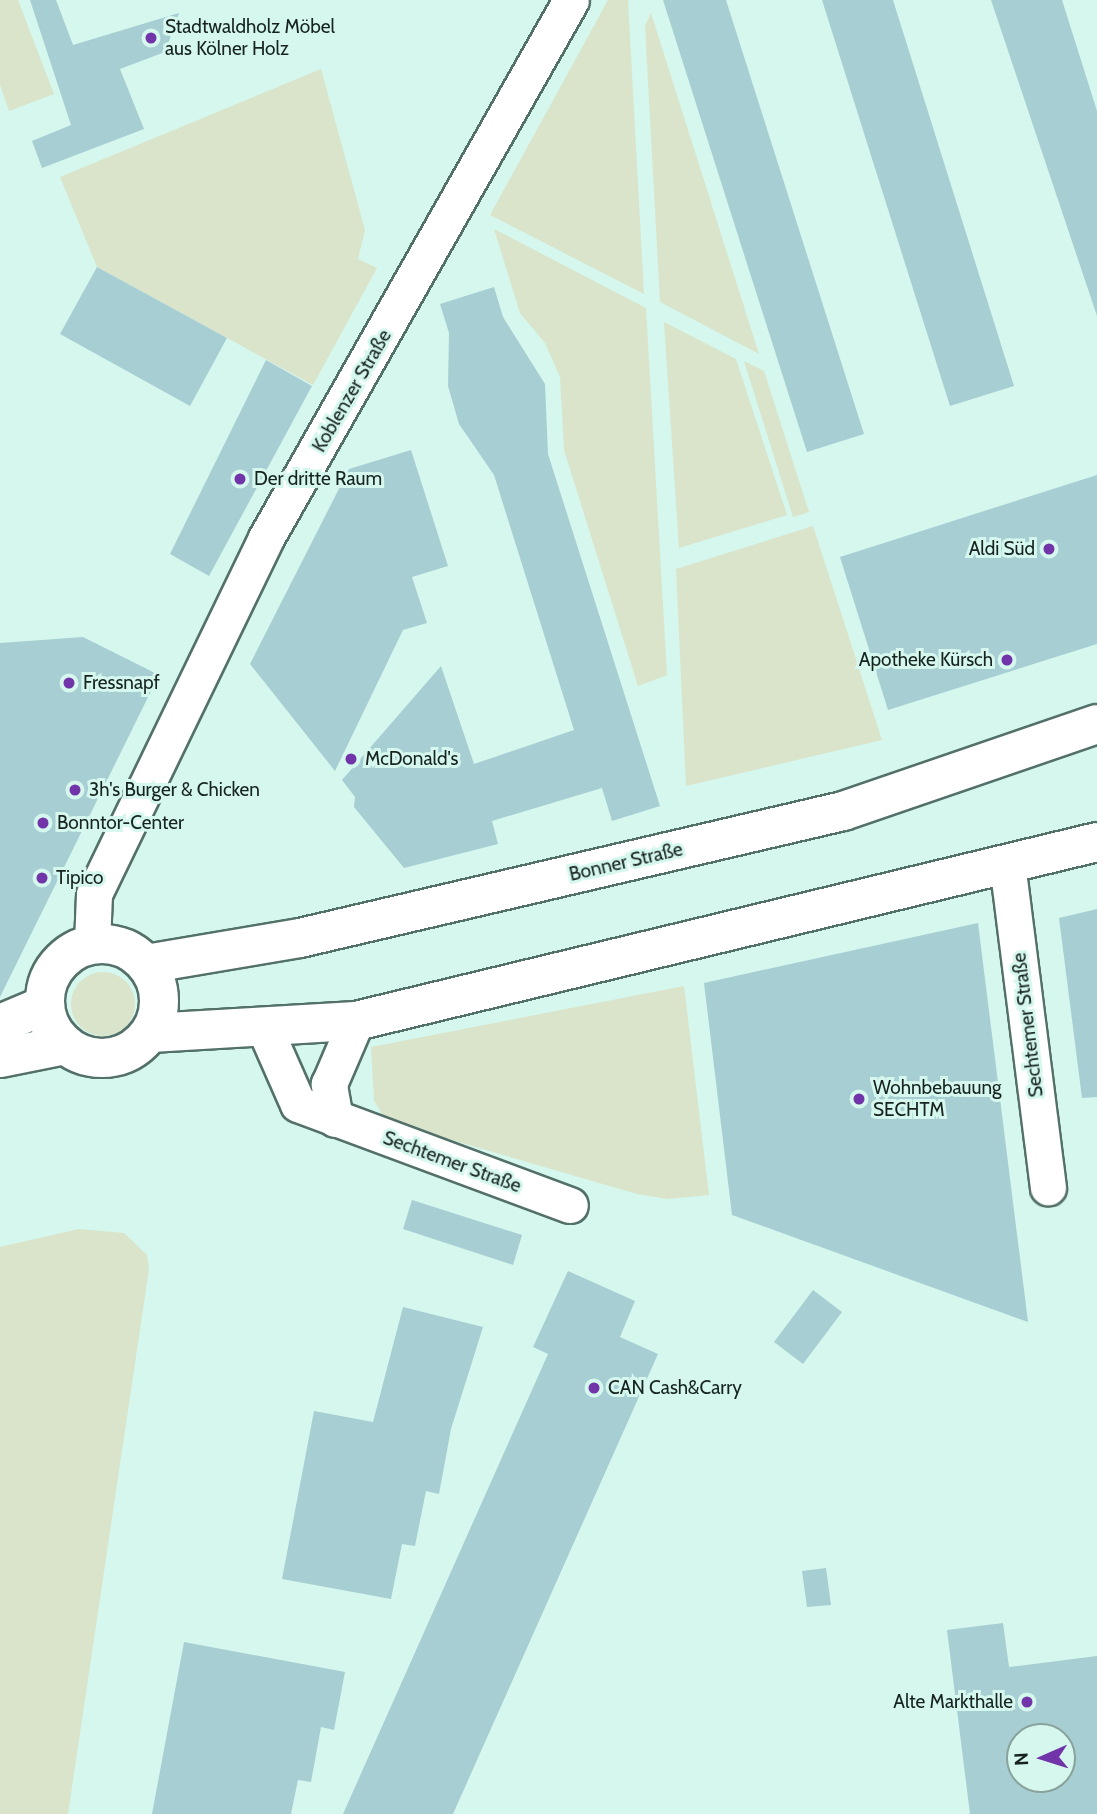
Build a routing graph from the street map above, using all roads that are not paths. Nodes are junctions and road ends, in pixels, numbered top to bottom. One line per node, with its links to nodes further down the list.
1 (571, 0): 5 (street, Koblenzer Straße)
2 (1097, 724): 6 (main road, Bonner Straße)
3 (1097, 842): 4 (main road)
4 (1007, 863): 8 (main road); 15 (street, Sechtemer Straße)
5 (92, 944): 6 (main road); 7 (main road)
6 (146, 964): 11 (main road)
7 (45, 1005): 9 (main road); 12 (main road)
8 (356, 1021): 10 (main road); 14 (street)
9 (0, 1024)
10 (264, 1027): 11 (main road); 14 (street, Sechtemer Straße)
11 (151, 1033): 12 (main road)
12 (65, 1045): 13 (main road)
13 (0, 1058)
14 (335, 1119): 16 (street, Sechtemer Straße)
15 (1048, 1187)
16 (570, 1205)

